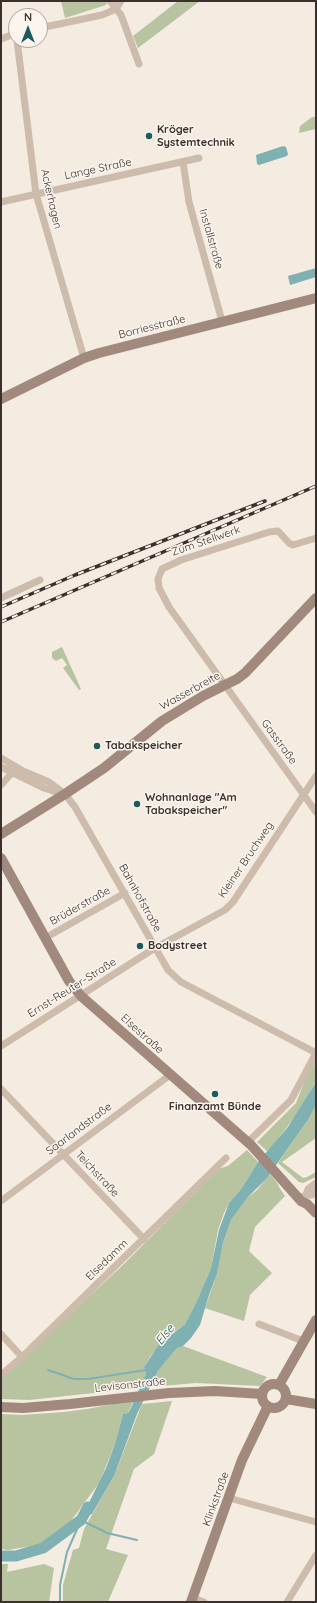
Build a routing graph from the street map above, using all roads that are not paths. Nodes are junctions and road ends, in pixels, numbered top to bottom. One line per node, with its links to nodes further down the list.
1 (110, 1): 3 (street)
2 (121, 1): 3 (street)
3 (116, 9): 4 (street); 6 (street)
4 (48, 26)
5 (18, 48): 9 (street, Ackerhagen)
6 (139, 64)
7 (199, 158): 8 (street, Lange Straße)
8 (183, 162): 9 (street, Lange Straße); 12 (street, Installstraße)
9 (36, 194): 10 (street, Lange Straße); 13 (street, Ackerhagen)
10 (1, 202)
11 (316, 298): 12 (main road, Borriesstraße)
12 (222, 321): 13 (main road, Borriesstraße)
13 (84, 358): 14 (main road, Borriesstraße)
14 (1, 399)
15 (316, 538): 19 (street, Zum Stellwerk)
16 (40, 580): 17 (street)
17 (1, 598)
18 (316, 598): 19 (main road, Wasserbreite)
19 (225, 685): 25 (main road, Wasserbreite); 26 (street, Gasstraße)
20 (1, 758): 25 (street, Bahnhofstraße)
21 (1, 767): 22 (street)
22 (12, 773): 24 (street); 25 (street)
23 (316, 776): 26 (street, Kleiner Bruchweg)
24 (1, 786)
25 (64, 794): 28 (main road, Wasserbreite); 30 (street, Bahnhofstraße)
26 (304, 794): 27 (street, Gasstraße); 32 (street, Kleiner Bruchweg)
27 (316, 812)
28 (1, 834)
29 (1, 858): 31 (main road, Elsestraße)
30 (125, 894): 31 (street, Brüderstraße); 32 (street, Bahnhofstraße)
31 (45, 938): 33 (main road, Elsestraße)
32 (155, 948): 33 (street, Ernst-Reuter-Straße); 35 (street, Bahnhofstraße)
33 (81, 996): 34 (street, Ernst-Reuter-Straße); 36 (main road, Elsestraße)
34 (1, 1046)
35 (316, 1053): 38 (street)
36 (170, 1075): 38 (main road, Elsestraße); 39 (street, Saarlandstraße)
37 (1, 1089): 39 (street, Teichstraße)
38 (251, 1145): 43 (main road, Elsestraße)
39 (63, 1154): 44 (street, Saarlandstraße); 47 (street, Teichstraße)
40 (226, 1158): 47 (street, Elsedamm)
41 (316, 1183): 43 (street)
42 (316, 1191): 43 (street)
43 (302, 1198): 45 (main road, Elsestraße); 46 (main road, Elsestraße)
44 (1, 1201)
45 (316, 1213)
46 (316, 1220)
47 (144, 1239): 52 (street, Elsedamm)
48 (316, 1320): 51 (main road)
49 (259, 1324): 51 (street)
50 (1, 1334): 52 (street)
51 (303, 1341): 54 (main road)
52 (22, 1357): 53 (street, Elsedamm)
53 (1, 1375)
54 (280, 1385): 55 (main road); 56 (main road)
55 (262, 1394): 58 (main road); 59 (main road, Levisonstraße)
56 (286, 1399): 57 (main road); 58 (main road)
57 (316, 1404)
58 (268, 1406): 60 (main road, Klinkstraße)
59 (1, 1407)
60 (229, 1498): 61 (street); 63 (main road, Klinkstraße)
61 (316, 1522)
62 (316, 1555): 65 (street)
63 (192, 1600): 64 (street)
64 (204, 1602)
65 (287, 1602)

